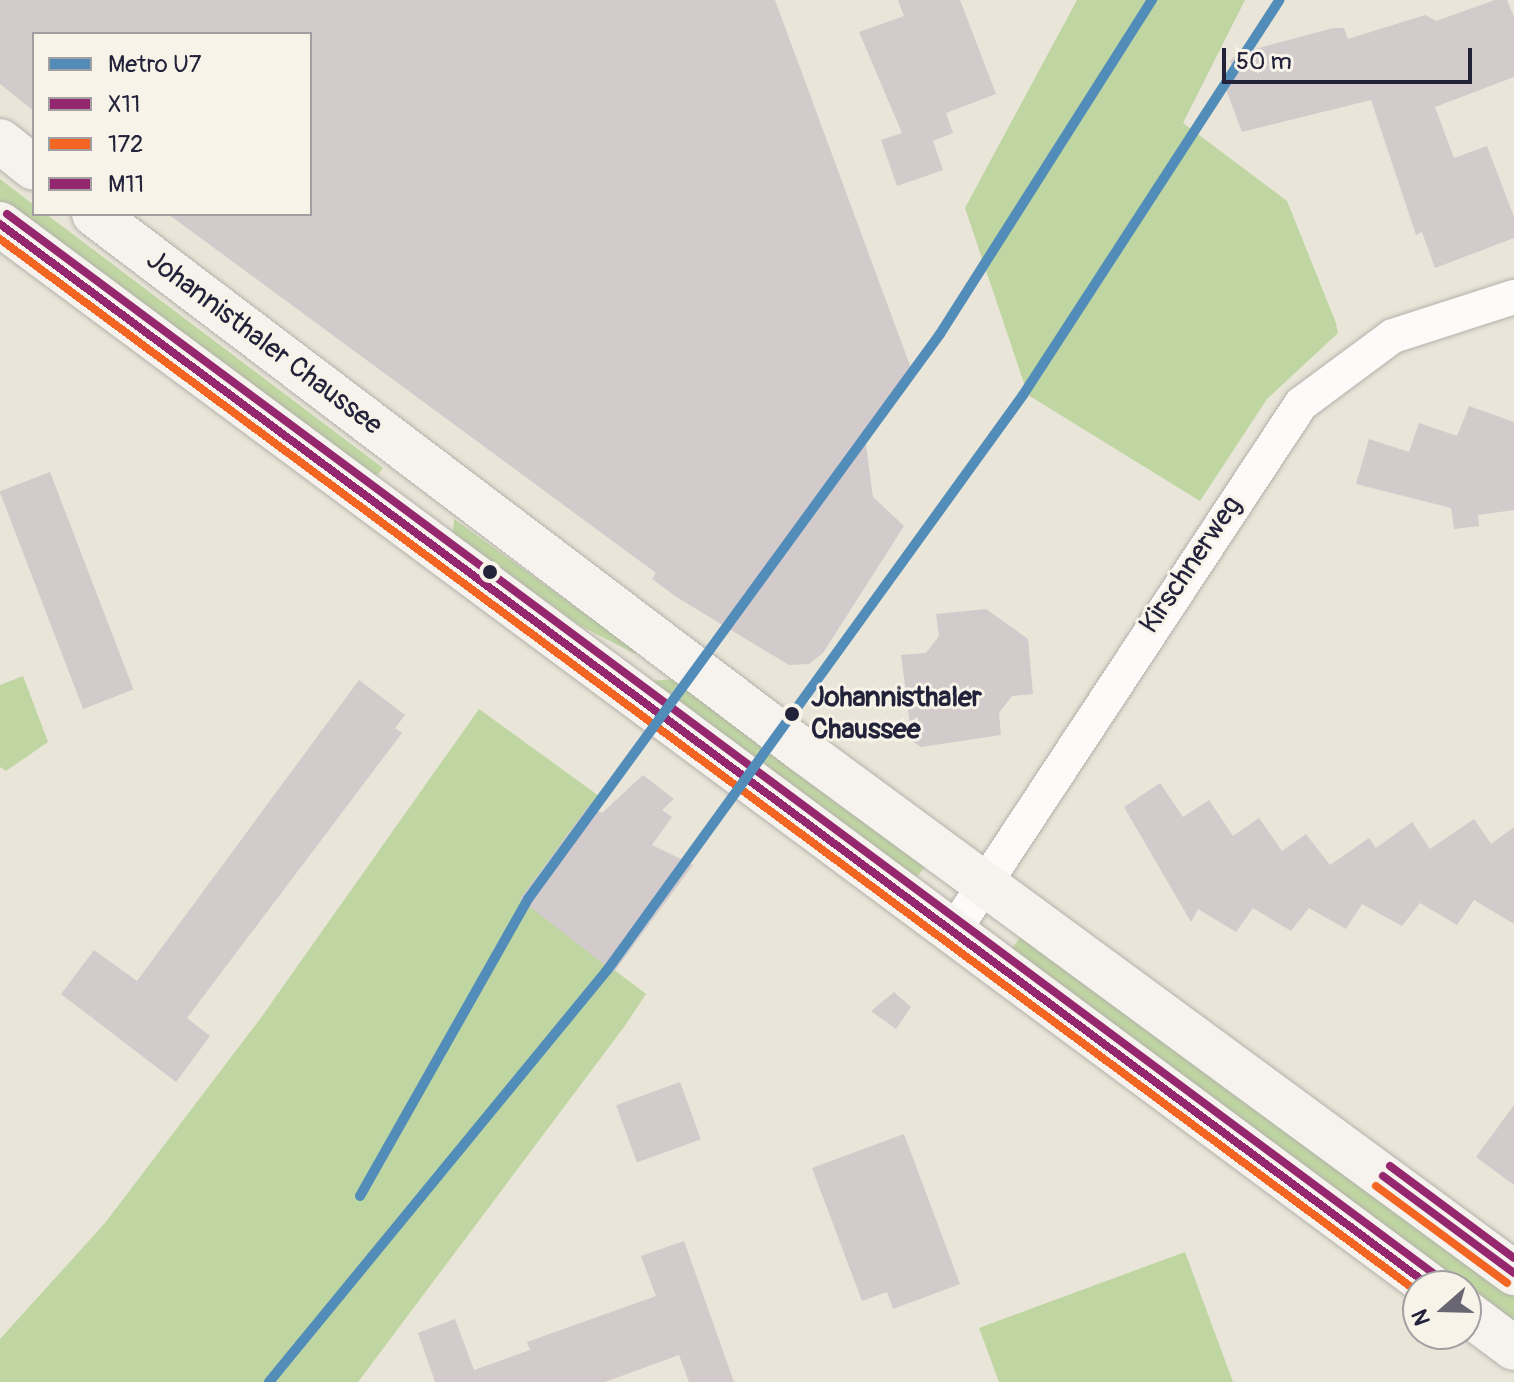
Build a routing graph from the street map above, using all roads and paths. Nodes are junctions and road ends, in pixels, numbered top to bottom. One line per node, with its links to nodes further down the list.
1 (0, 141): 2 (main road)
2 (32, 166)
3 (97, 216): 6 (main road, Johannisthaler Chaussee)
4 (0, 224): 7 (main road)
5 (1514, 297): 6 (street, Kirschnerweg)
6 (986, 882): 7 (street, Kirschnerweg); 9 (main road, Johannisthaler Chaussee)
7 (953, 932): 8 (main road)
8 (1408, 1270)
9 (1514, 1273)
10 (1482, 1324): 11 (main road)
11 (1514, 1348)

